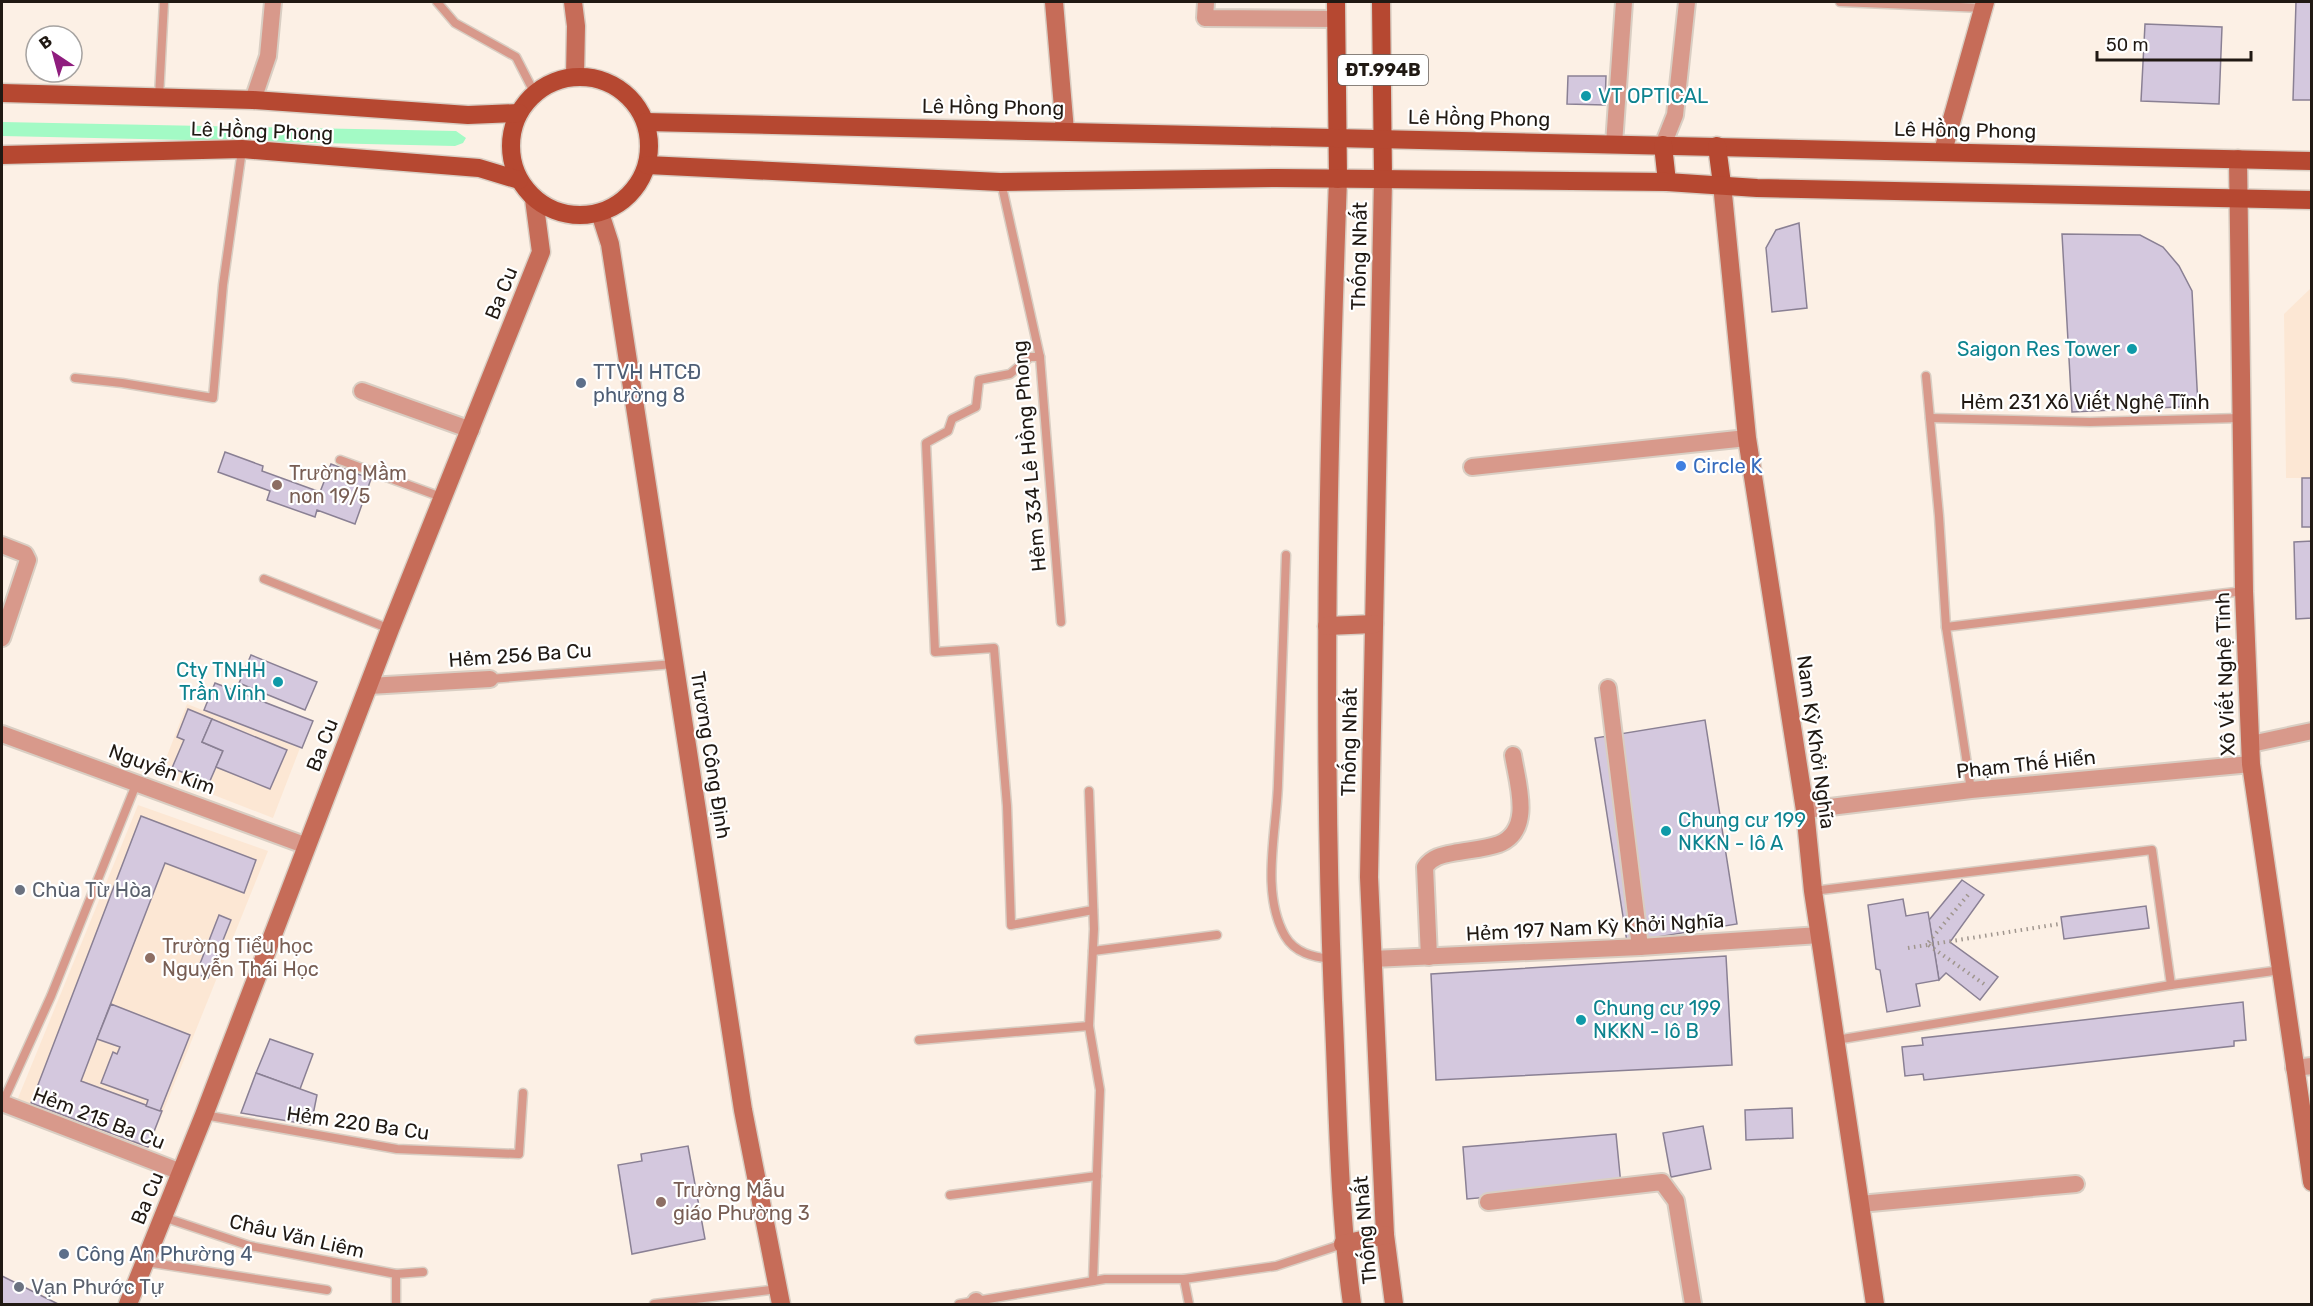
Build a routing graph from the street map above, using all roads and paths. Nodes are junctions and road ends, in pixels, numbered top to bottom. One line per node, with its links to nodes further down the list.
1 (164, 2): 16 (lane)
2 (273, 2): 17 (street)
3 (437, 2): 15 (lane)
4 (573, 2): 13 (main road)
5 (1054, 2): 20 (main road)
6 (1206, 2): 12 (street)
7 (1381, 2): 22 (main road, ĐT.994B)
8 (1624, 2): 23 (street)
9 (1688, 2): 24 (street)
10 (1840, 2): 11 (lane)
11 (1984, 5): 27 (main road)
12 (1336, 10): 21 (main road, ĐT.994B)
13 (574, 76): 15 (main road); 19 (main road)
14 (2, 93): 16 (main road, Lê Hồng Phong)
15 (535, 94): 18 (main road)
16 (159, 98): 17 (main road, Lê Hồng Phong)
17 (253, 100): 18 (main road, Lê Hồng Phong)
18 (519, 113): 34 (main road)
19 (646, 122): 20 (main road, Lê Hồng Phong); 31 (main road)
20 (1065, 131): 21 (main road, Lê Hồng Phong)
21 (1338, 138): 22 (main road, Lê Hồng Phong); 32 (main road)
22 (1382, 138): 23 (main road, Lê Hồng Phong); 33 (main road)
23 (1614, 144): 24 (main road, Lê Hồng Phong)
24 (1663, 145): 25 (main road, Lê Hồng Phong); 36 (main road)
25 (1718, 146): 27 (main road, Lê Hồng Phong); 37 (main road)
26 (242, 149): 28 (main road, Lê Hồng Phong); 34 (main road, Lê Hồng Phong); 44 (lane)
27 (1943, 151): 29 (main road, Lê Hồng Phong)
28 (2, 155)
29 (2238, 159): 30 (main road, Lê Hồng Phong); 39 (main road, Xô Viết Nghệ Tĩnh)
30 (2312, 161)
31 (647, 165): 35 (main road); 41 (main road)
32 (1338, 179): 33 (main road); 35 (main road); 59 (main road, Thống Nhất)
33 (1383, 179): 36 (main road); 58 (main road, Thống Nhất)
34 (519, 180): 38 (main road)
35 (1000, 182): 42 (lane, Hẻm 334 Lê Hồng Phong)
36 (1667, 182): 37 (main road)
37 (1722, 184): 39 (main road); 49 (main road, Nam Kỳ Khởi Nghĩa)
38 (534, 199): 41 (main road); 48 (main road, Ba Cu)
39 (2237, 199): 40 (main road); 47 (main road, Xô Viết Nghệ Tĩnh)
40 (2312, 200)
41 (600, 213): 63 (main road, Trương Công Định)
42 (1041, 357): 57 (lane, Hẻm 334 Lê Hồng Phong); 79 (lane)
43 (1926, 375): 46 (lane)
44 (75, 378)
45 (362, 391): 48 (street)
46 (1930, 418): 47 (lane, Hẻm 231 Xô Viết Nghệ Tĩnh); 60 (lane)
47 (2240, 418): 56 (main road, Xô Viết Nghệ Tĩnh)
48 (471, 430): 52 (main road, Ba Cu)
49 (1747, 438): 51 (street); 75 (main road, Nam Kỳ Khởi Nghĩa)
50 (340, 460): 52 (lane)
51 (1472, 467)
52 (444, 498): 61 (main road, Ba Cu)
53 (2, 545): 62 (street)
54 (1286, 555): 88 (lane)
55 (264, 579): 61 (lane)
56 (2244, 591): 60 (lane); 69 (main road, Xô Viết Nghệ Tĩnh)
57 (1061, 622)
58 (1374, 624): 59 (main road); 89 (main road, Thống Nhất)
59 (1328, 626): 88 (main road, Thống Nhất)
60 (1946, 627): 73 (lane)
61 (390, 629): 65 (main road, Ba Cu)
62 (2, 638)
63 (674, 664): 64 (lane, Hẻm 256 Ba Cu); 116 (main road, Trương Công Định)
64 (490, 679): 65 (street, Hẻm 256 Ba Cu)
65 (369, 686): 76 (main road, Ba Cu)
66 (1608, 688): 84 (street)
67 (2312, 731): 69 (street)
68 (2, 734): 72 (street, Nguyễn Kim)
69 (2251, 744): 71 (main road, Xô Viết Nghệ Tĩnh)
70 (1513, 755): 87 (street)
71 (2251, 764): 73 (street, Phạm Thế Hiển); 90 (main road, Xô Viết Nghệ Tĩnh)
72 (137, 782): 76 (street, Nguyễn Kim); 98 (lane)
73 (1971, 790): 75 (street, Phạm Thế Hiển)
74 (1089, 791): 79 (lane)
75 (1805, 810): 77 (main road, Nam Kỳ Khởi Nghĩa)
76 (307, 846): 99 (main road, Ba Cu)
77 (1813, 891): 82 (main road, Nam Kỳ Khởi Nghĩa); 92 (lane)
78 (1968, 895): 83 (path)
79 (1093, 910): 86 (lane)
80 (2060, 924): 83 (path)
81 (1216, 935): 86 (lane)
82 (1820, 935): 84 (street, Hẻm 197 Nam Kỳ Khởi Nghĩa); 95 (main road, Nam Kỳ Khởi Nghĩa)
83 (1927, 944): 85 (path); 91 (path)
84 (1640, 947): 87 (street, Hẻm 197 Nam Kỳ Khởi Nghĩa)
85 (1908, 948)
86 (1093, 951): 93 (lane)
87 (1429, 957): 89 (street, Hẻm 197 Nam Kỳ Khởi Nghĩa)
88 (1332, 959): 109 (main road, Thống Nhất)
89 (1372, 959): 108 (main road, Thống Nhất)
90 (2281, 970): 92 (lane); 96 (main road, Xô Viết Nghệ Tĩnh)
91 (1984, 984)
92 (2171, 985): 95 (lane)
93 (1089, 1026): 94 (lane); 101 (lane)
94 (919, 1040)
95 (1836, 1040): 106 (main road, Nam Kỳ Khởi Nghĩa)
96 (2303, 1067): 102 (main road, Xô Viết Nghệ Tĩnh)
97 (523, 1093): 99 (lane, Hẻm 220 Ba Cu)
98 (2, 1103): 100 (street, Hẻm 215 Ba Cu)
99 (204, 1115): 100 (main road, Ba Cu)
100 (181, 1172): 107 (main road, Ba Cu)
101 (1097, 1176): 104 (lane); 114 (lane)
102 (2312, 1182)
103 (2076, 1184): 106 (street)
104 (950, 1196)
105 (1488, 1202): 125 (street)
106 (1860, 1204): 126 (main road, Nam Kỳ Khởi Nghĩa)
107 (163, 1217): 110 (main road, Ba Cu); 112 (lane, Châu Văn Liêm)
108 (1385, 1235): 109 (main road); 124 (main road, Thống Nhất)
109 (1343, 1244): 113 (lane); 123 (main road, Thống Nhất)
110 (146, 1262): 115 (lane); 118 (main road, Ba Cu)
111 (423, 1272): 112 (lane, Châu Văn Liêm)
112 (396, 1274): 119 (lane)
113 (1184, 1279): 114 (lane); 122 (lane)
114 (1093, 1281): 117 (lane)
115 (327, 1290)
116 (779, 1297): 120 (lane)
117 (977, 1303): 121 (lane)
118 (128, 1305)
119 (396, 1305)
120 (654, 1305)
121 (959, 1305)
122 (1189, 1305)
123 (1352, 1305)
124 (1394, 1305)
125 (1693, 1305)
126 (1875, 1305)

